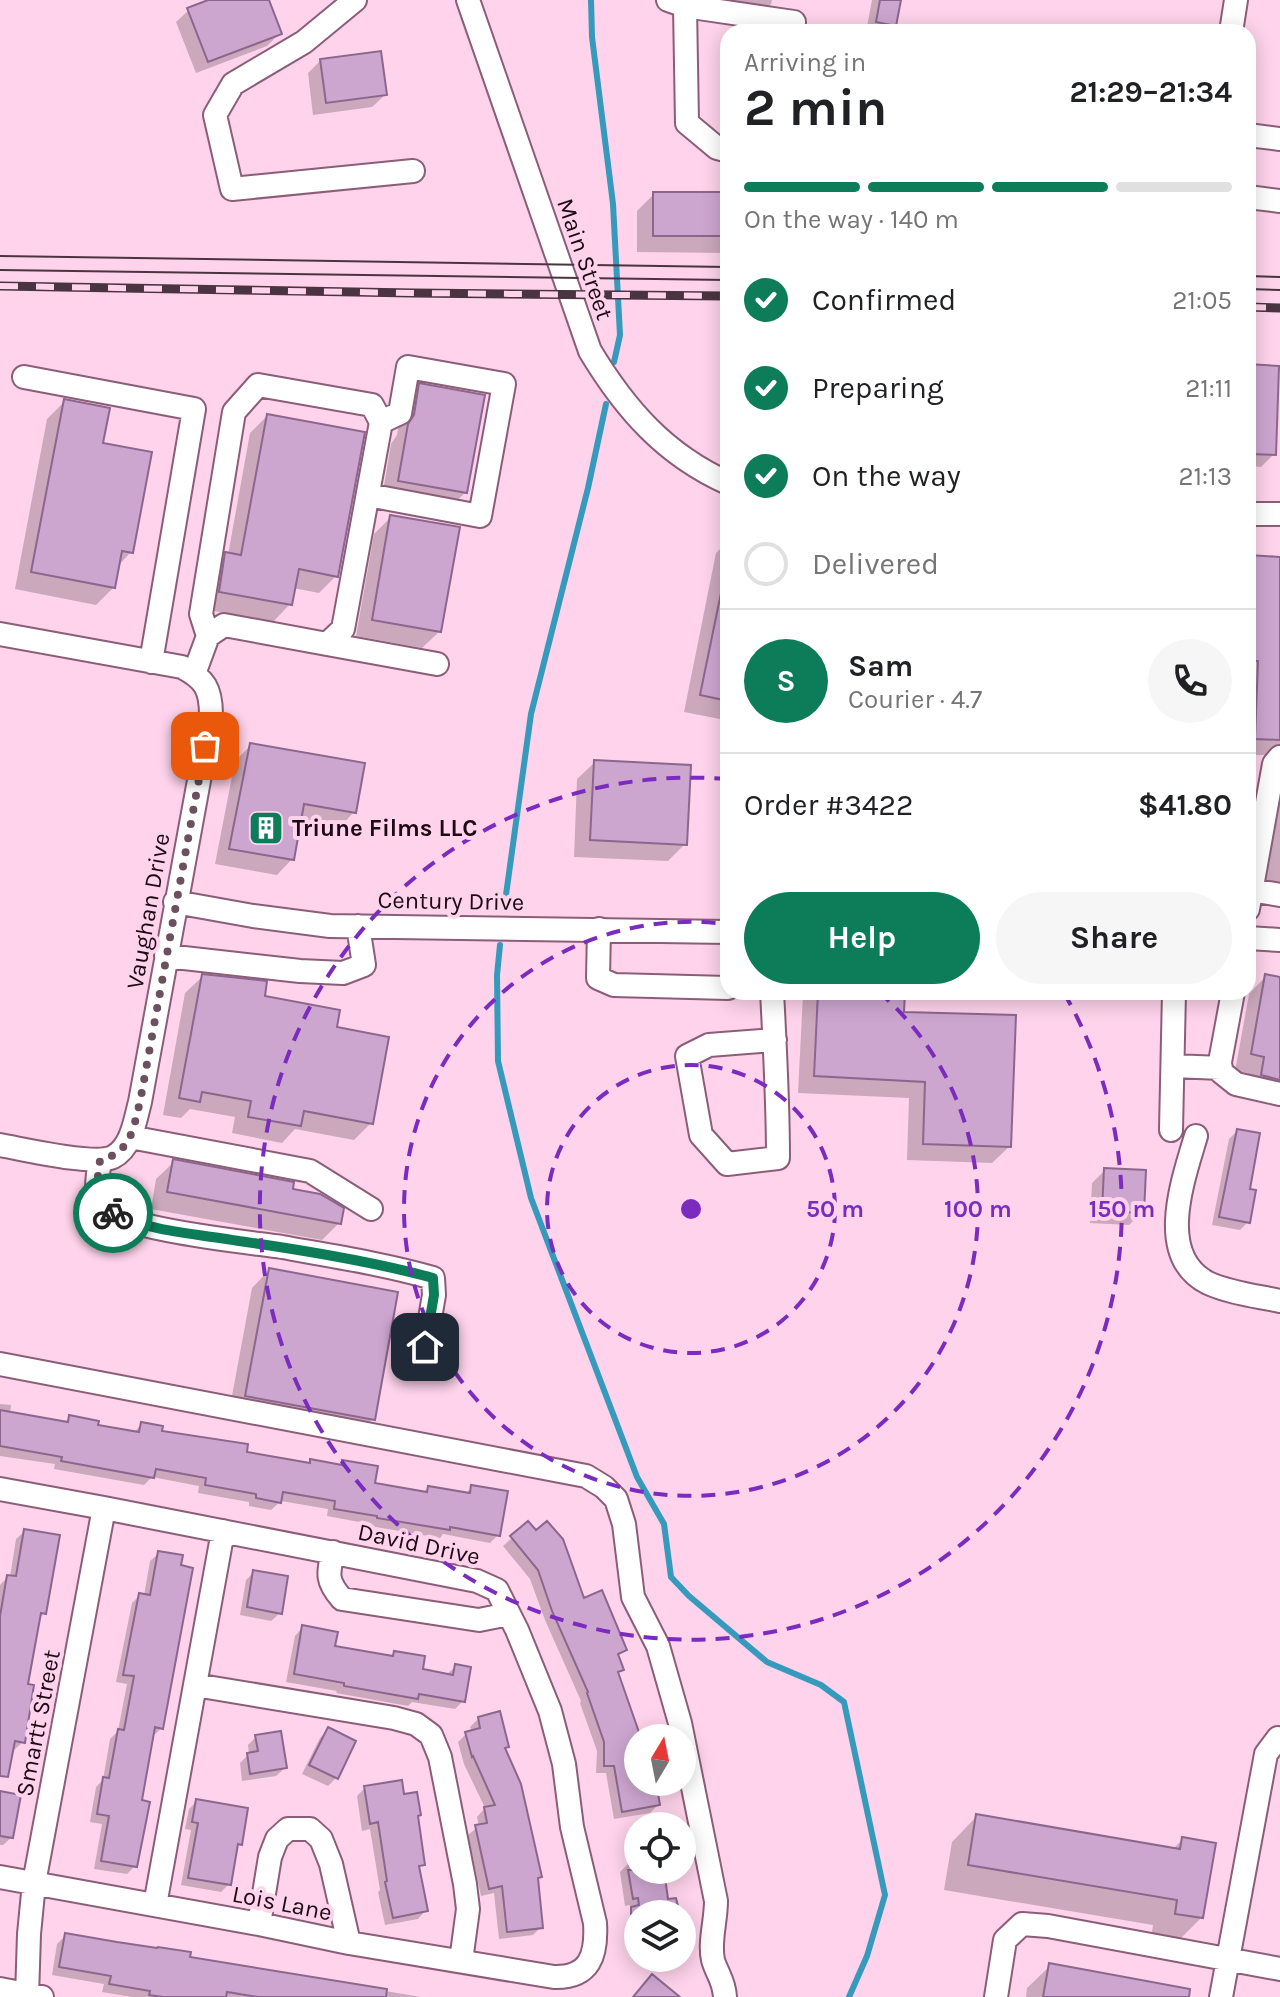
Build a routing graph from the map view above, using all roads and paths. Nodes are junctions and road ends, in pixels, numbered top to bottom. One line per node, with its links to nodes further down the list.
1 (355, 0): 5 (street)
2 (468, 0): 16 (street, Main Street)
3 (1236, 0): 7 (street)
4 (677, 3): 6 (street); 10 (street)
5 (326, 9): 11 (street)
6 (794, 22)
7 (1232, 24)
8 (1256, 136): 9 (street)
9 (1280, 139)
10 (720, 149)
11 (413, 171)
12 (1256, 198): 13 (street)
13 (1280, 201)
14 (24, 377): 23 (street)
15 (381, 422): 17 (street); 17 (street); 21 (street)
16 (720, 479)
17 (368, 495): 22 (street)
18 (1256, 514): 19 (street)
19 (1280, 514)
20 (0, 634): 23 (street)
21 (208, 636): 22 (street); 25 (street)
22 (327, 644): 24 (street)
23 (151, 662): 25 (street)
24 (437, 664)
25 (188, 670): 30 (street, Vaughan Drive)
26 (1280, 757): 27 (street)
27 (1256, 865)
28 (1280, 895): 29 (street)
29 (1256, 898)
30 (175, 902): 31 (street, Century Drive); 36 (street, Vaughan Drive)
31 (358, 926): 32 (street, Century Drive); 36 (street)
32 (599, 929): 33 (street, Century Drive); 37 (street)
33 (720, 932)
34 (1256, 938): 35 (street)
35 (1280, 940)
36 (166, 956): 47 (street, Vaughan Drive)
37 (720, 988)
38 (772, 1000): 41 (street)
39 (1174, 1000): 42 (street)
40 (1232, 1000): 43 (street)
41 (775, 1040): 41 (street)
42 (1173, 1066): 43 (street); 45 (street)
43 (1221, 1068): 44 (street)
44 (1280, 1094)
45 (1171, 1130)
46 (1196, 1136): 51 (street)
47 (130, 1137): 49 (street); 50 (street)
48 (0, 1145): 49 (street)
49 (100, 1160): 52 (street)
50 (371, 1209)
51 (1280, 1301)
52 (425, 1347)
53 (0, 1364): 72 (street)
54 (0, 1489): 55 (street, David Drive)
55 (104, 1508): 56 (street, David Drive); 62 (street, Smartt Street)
56 (223, 1531): 57 (street, David Drive); 59 (street)
57 (333, 1552): 58 (street, David Drive); 58 (street)
58 (509, 1614): 69 (street, David Drive)
59 (195, 1685): 63 (street); 67 (street)
60 (1280, 1739): 66 (street)
61 (0, 1877): 62 (street, Lois Lane)
62 (34, 1883): 63 (street, Lois Lane); 71 (street, Smartt Street)
63 (155, 1905): 64 (street, Lois Lane)
64 (259, 1924): 65 (street, Lois Lane); 65 (street)
65 (349, 1943): 67 (street, Lois Lane)
66 (1227, 1959): 68 (street); 73 (street); 74 (street)
67 (461, 1961): 69 (street, Lois Lane)
68 (1280, 1969)
69 (554, 1977)
70 (0, 1989): 71 (street)
71 (32, 1996)
72 (725, 1997)
73 (996, 1997)
74 (1221, 1997)

